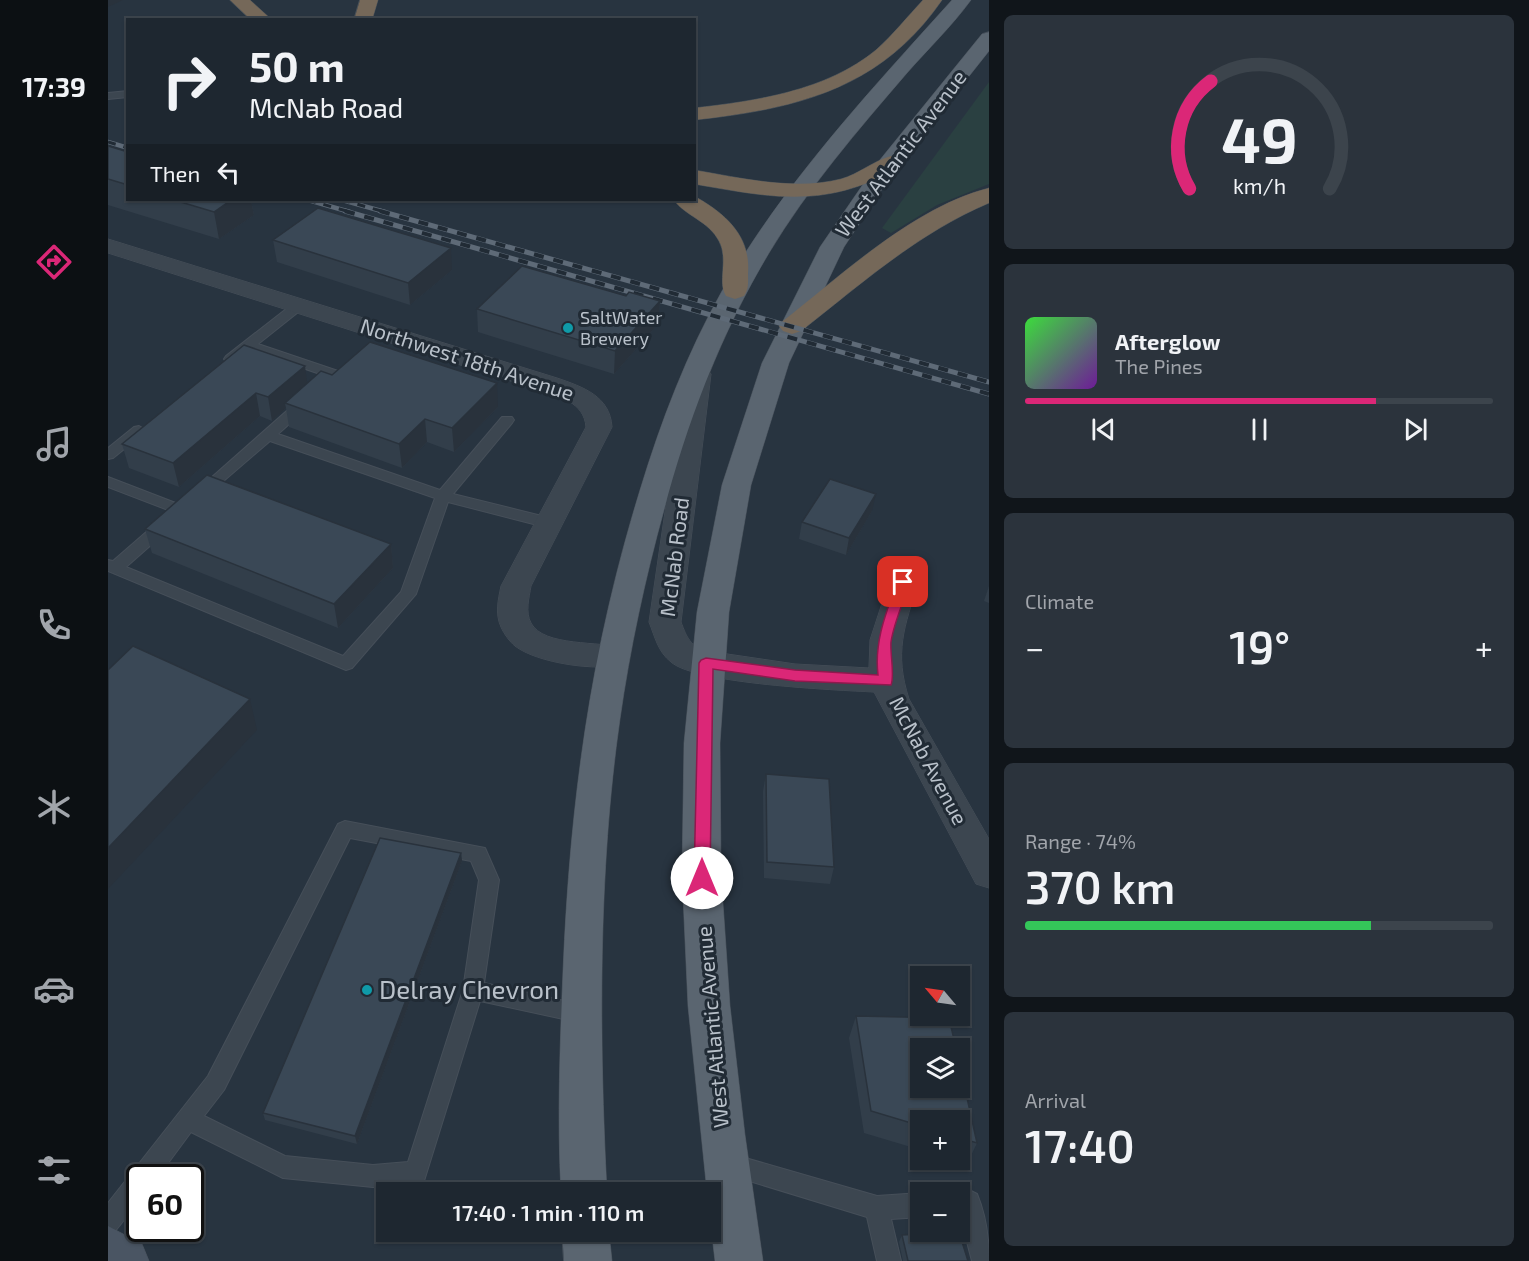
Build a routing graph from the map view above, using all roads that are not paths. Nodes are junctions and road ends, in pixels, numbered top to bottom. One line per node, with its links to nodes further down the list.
1 (239, 0): 5 (highway)
2 (369, 0): 6 (highway)
3 (933, 0): 10 (highway)
4 (962, 0): 13 (main road)
5 (261, 18)
6 (364, 18)
7 (989, 38): 11 (main road, West Atlantic Avenue)
8 (126, 94): 9 (lane)
9 (108, 96)
10 (696, 114)
11 (891, 163): 13 (highway); 19 (main road, West Atlantic Avenue)
12 (696, 177): 13 (highway)
13 (801, 190): 17 (main road)
14 (989, 195): 19 (highway)
15 (687, 201): 17 (highway)
16 (108, 246): 18 (street, Northwest 18th Avenue)
17 (735, 291): 21 (main road)
18 (298, 306): 20 (lane); 30 (street, Northwest 18th Avenue)
19 (792, 326): 34 (main road, West Atlantic Avenue)
20 (248, 345): 22 (lane); 25 (lane)
21 (700, 363): 33 (main road); 34 (street, McNab Road)
22 (220, 367)
23 (155, 418): 26 (lane)
24 (507, 420): 28 (lane)
25 (268, 435): 28 (lane); 29 (lane)
26 (108, 455)
27 (108, 482): 29 (lane)
28 (443, 496): 30 (lane); 31 (lane)
29 (182, 510): 31 (lane)
30 (549, 523): 33 (street, Northwest 18th Avenue)
31 (112, 566)
32 (903, 582): 35 (street)
33 (613, 656): 38 (main road)
34 (706, 663): 35 (street, McNab Road); 41 (main road, West Atlantic Avenue)
35 (886, 681): 36 (street, McNab Avenue)
36 (989, 873)
37 (473, 990): 38 (lane); 39 (lane); 39 (lane)
38 (582, 1014): 42 (main road)
39 (188, 1119): 40 (lane)
40 (153, 1164)
41 (725, 1164): 46 (lane); 52 (main road, West Atlantic Avenue)
42 (584, 1182)
43 (126, 1199): 47 (lane)
44 (910, 1206): 46 (lane)
45 (970, 1206): 54 (lane)
46 (877, 1208): 53 (lane)
47 (108, 1222)
48 (587, 1242): 51 (main road)
49 (108, 1250): 50 (main road)
50 (125, 1261)
51 (588, 1261)
52 (739, 1261)
53 (889, 1261)
54 (984, 1261)

